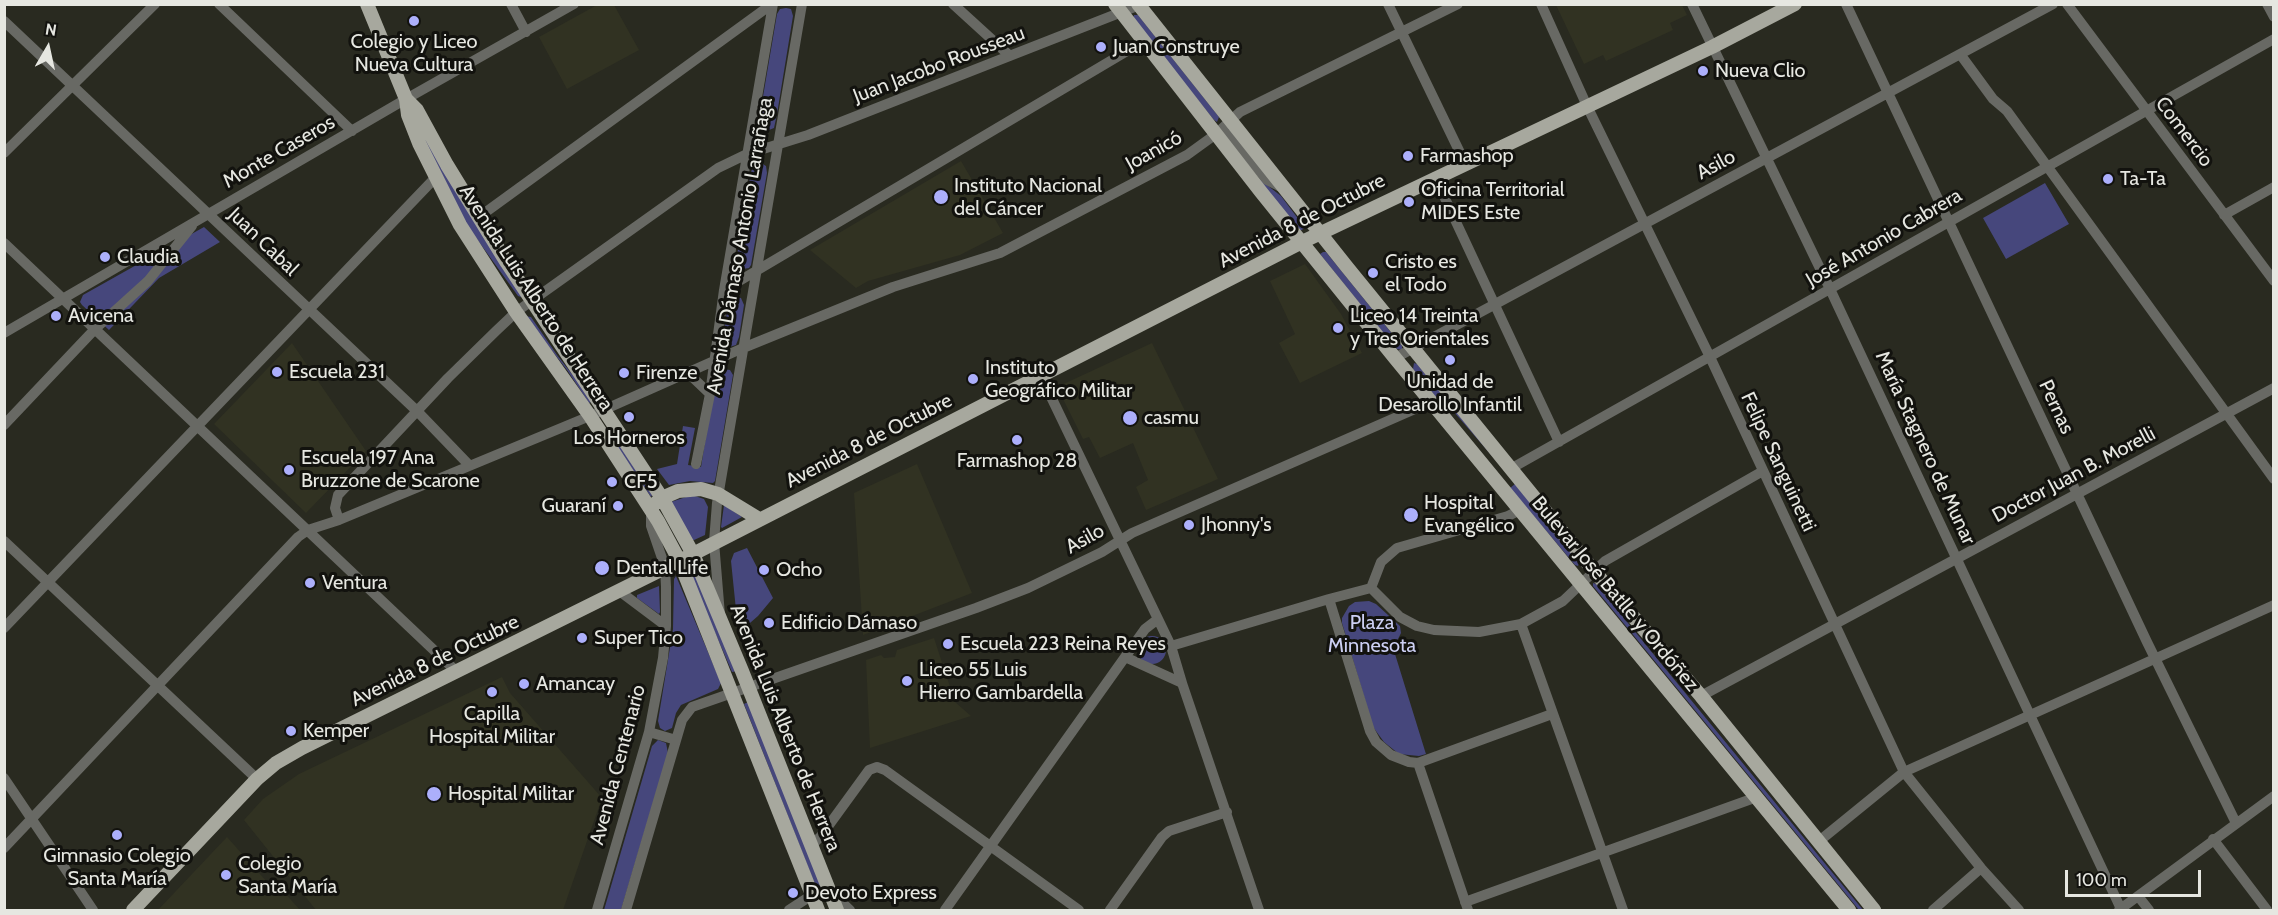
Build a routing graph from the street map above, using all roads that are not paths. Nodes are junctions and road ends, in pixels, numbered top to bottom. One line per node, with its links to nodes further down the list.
1 (155, 4): 28 (street)
2 (219, 4): 34 (street)
3 (367, 4): 30 (main road, Avenida Luis Alberto de Herrera)
4 (511, 4): 22 (street)
5 (574, 4): 22 (street, Monte Caseros)
6 (772, 4): 38 (street, Avenida Dámaso Antonio Larrañaga); 48 (street)
7 (802, 4): 36 (street, Avenida Dámaso Antonio Larrañaga)
8 (953, 4): 27 (street)
9 (1388, 4): 21 (street)
10 (1458, 4): 21 (street, Joanicó)
11 (1541, 4): 31 (street, Felipe Sanguinetti)
12 (1692, 4): 25 (street, María Stagnero de Munar)
13 (1795, 4): 25 (main road, Avenida 8 de Octubre)
14 (1846, 4): 29 (street, Pernas)
15 (2053, 4): 26 (street, Asilo)
16 (2067, 4): 32 (street, Comercio)
17 (2267, 4): 19 (street)
18 (1131, 6): 24 (main road, Bulevar José Batlle y Ordóñez); 27 (street, Juan Jacobo Rousseau); 33 (main road, Bulevar José Batlle y Ordóñez)
19 (2274, 17)
20 (4, 21): 28 (street, Juan Cabal)
21 (1401, 31): 33 (street, Joanicó); 40 (street)
22 (526, 32): 30 (street, Monte Caseros)
23 (2274, 39): 32 (street, José Antonio Cabrera)
24 (1144, 41): 35 (main road, Bulevar José Batlle y Ordóñez); 55 (street)
25 (1712, 47): 31 (main road, Avenida 8 de Octubre); 39 (street, María Stagnero de Munar)
26 (1960, 54): 29 (street, Asilo); 41 (street)
27 (1010, 56): 36 (street, Juan Jacobo Rousseau)
28 (74, 86): 37 (street); 46 (street, Juan Cabal)
29 (1887, 92): 39 (street, Asilo); 51 (street, Pernas)
30 (406, 99): 34 (street, Monte Caseros); 43 (main road, Avenida Luis Alberto de Herrera); 48 (main road, Avenida Luis Alberto de Herrera)
31 (1587, 106): 40 (main road, Avenida 8 de Octubre); 50 (street, Felipe Sanguinetti)
32 (2146, 111): 41 (street, José Antonio Cabrera); 47 (street, Comercio)
33 (1230, 120): 35 (street, Joanicó); 45 (main road, Bulevar José Batlle y Ordóñez)
34 (352, 131): 46 (street, Monte Caseros)
35 (1216, 134): 45 (street, Bulevar José Batlle y Ordóñez); 53 (main road, Bulevar José Batlle y Ordóñez); 66 (street, Joanicó)
36 (777, 145): 38 (street, Juan Jacobo Rousseau); 55 (street, Avenida Dámaso Antonio Larrañaga)
37 (4, 153)
38 (747, 154): 58 (street, Avenida Dámaso Antonio Larrañaga); 60 (street, Juan Jacobo Rousseau)
39 (1766, 159): 50 (street, Asilo); 57 (street, María Stagnero de Munar)
40 (1465, 163): 42 (main road, Avenida 8 de Octubre)
41 (2047, 166): 51 (street, José Antonio Cabrera); 78 (street)
42 (1435, 177): 52 (main road, Avenida 8 de Octubre); 61 (street)
43 (435, 178): 62 (street); 63 (main road, Avenida Luis Alberto de Herrera)
44 (2274, 187): 47 (street)
45 (1285, 189): 52 (main road, Bulevar José Batlle y Ordóñez)
46 (208, 214): 49 (street, Monte Caseros); 62 (street, Juan Cabal)
47 (2224, 215): 56 (street, Comercio)
48 (479, 218): 60 (main road, Avenida Luis Alberto de Herrera)
49 (196, 221): 59 (street, Monte Caseros); 64 (street)
50 (1645, 222): 61 (street, Asilo); 68 (street, Felipe Sanguinetti)
51 (1948, 222): 57 (street, José Antonio Cabrera); 89 (street, Pernas)
52 (1321, 233): 53 (main road, Avenida 8 de Octubre); 67 (main road, Bulevar José Batlle y Ordóñez)
53 (1302, 242): 69 (main road, Bulevar José Batlle y Ordóñez); 72 (main road, Avenida 8 de Octubre)
54 (4, 243): 59 (street)
55 (755, 272): 58 (street); 66 (street, Avenida Dámaso Antonio Larrañaga)
56 (2274, 281)
57 (1830, 289): 68 (street, José Antonio Cabrera); 100 (street, María Stagnero de Munar)
58 (724, 290): 70 (street, Avenida Dámaso Antonio Larrañaga)
59 (64, 298): 64 (street); 65 (street, Monte Caseros)
60 (533, 301): 63 (street, Juan Jacobo Rousseau); 76 (main road, Avenida Luis Alberto de Herrera)
61 (1493, 303): 67 (street, Asilo); 82 (street)
62 (308, 309): 77 (street, Juan Cabal); 81 (street)
63 (516, 312): 77 (street, Juan Jacobo Rousseau); 79 (main road, Avenida Luis Alberto de Herrera)
64 (95, 329): 80 (street); 81 (street)
65 (4, 333)
66 (743, 348): 70 (street, Joanicó); 88 (street, Avenida Dámaso Antonio Larrañaga)
67 (1413, 348): 69 (street, Asilo); 85 (main road, Bulevar José Batlle y Ordóñez)
68 (1710, 357): 82 (street, José Antonio Cabrera); 86 (street, Felipe Sanguinetti)
69 (1395, 358): 75 (main road, Bulevar José Batlle y Ordóñez)
70 (715, 361): 71 (street, Joanicó); 74 (street, Avenida Dámaso Antonio Larrañaga)
71 (688, 373): 74 (street); 76 (street, Joanicó)
72 (1041, 376): 93 (main road, Avenida 8 de Octubre); 97 (street)
73 (2274, 388): 78 (street, Doctor Juan B. Morelli)
74 (710, 394): 84 (street, Avenida Dámaso Antonio Larrañaga)
75 (1433, 405): 85 (main road); 91 (main road, Bulevar José Batlle y Ordóñez); 97 (street, Asilo)
76 (605, 410): 79 (street, Joanicó); 90 (main road, Avenida Luis Alberto de Herrera)
77 (418, 412): 83 (street, Juan Cabal); 94 (street, Juan Jacobo Rousseau)
78 (2226, 415): 87 (street); 89 (street, Doctor Juan B. Morelli)
79 (590, 416): 83 (street, Joanicó); 92 (main road, Avenida Luis Alberto de Herrera)
80 (4, 425)
81 (197, 428): 95 (street); 104 (street)
82 (1559, 442): 85 (street, José Antonio Cabrera)
83 (470, 465): 94 (street, Joanicó)
84 (696, 465)
85 (1512, 468): 103 (main road, Bulevar José Batlle y Ordóñez)
86 (1763, 471): 103 (street); 113 (street, Felipe Sanguinetti)
87 (2274, 479)
88 (718, 494): 90 (main road); 93 (main road); 98 (street, Avenida Dámaso Antonio Larrañaga)
89 (2077, 494): 100 (street, Doctor Juan B. Morelli); 118 (street, Pernas)
90 (662, 498): 92 (main road); 99 (main road, Avenida Luis Alberto de Herrera)
91 (1520, 510): 105 (main road, Bulevar José Batlle y Ordóñez); 106 (street)
92 (651, 511): 101 (main road, Avenida Luis Alberto de Herrera); 102 (street, Avenida Luis Alberto de Herrera)
93 (759, 519): 98 (main road, Avenida 8 de Octubre)
94 (339, 520): 95 (street, Joanicó)
95 (308, 530): 119 (street); 121 (street)
96 (4, 541): 104 (street)
97 (1120, 541): 111 (street); 122 (street, Asilo)
98 (714, 542): 99 (main road, Avenida 8 de Octubre); 110 (street, Avenida Dámaso Antonio Larrañaga)
99 (693, 554): 101 (main road, Avenida 8 de Octubre); 110 (main road, Avenida Luis Alberto de Herrera)
100 (1957, 559): 113 (street, Doctor Juan B. Morelli); 126 (street, María Stagnero de Munar)
101 (679, 560): 102 (main road, Avenida 8 de Octubre); 123 (main road, Avenida Luis Alberto de Herrera)
102 (664, 567): 107 (main road, Avenida 8 de Octubre); 114 (street, Avenida Centenario)
103 (1594, 571): 105 (street); 124 (main road, Bulevar José Batlle y Ordóñez)
104 (49, 582): 115 (street); 121 (street)
105 (1582, 583): 112 (street); 134 (main road, Bulevar José Batlle y Ordóñez)
106 (1371, 588): 108 (street); 112 (street)
107 (618, 590): 114 (street); 119 (main road, Avenida 8 de Octubre)
108 (1329, 598): 116 (street); 129 (street)
109 (2274, 605): 118 (street)
110 (720, 619): 122 (main road, Avenida Luis Alberto de Herrera)
111 (1158, 619): 116 (street); 117 (street)
112 (1521, 624): 125 (street)
113 (1834, 626): 124 (street, Doctor Juan B. Morelli); 130 (street, Felipe Sanguinetti)
114 (666, 627): 127 (street, Avenida Centenario)
115 (4, 628)
116 (1171, 646): 120 (street)
117 (1125, 657): 120 (street); 142 (street)
118 (2156, 657): 126 (street); 137 (street, Pernas)
119 (457, 672): 132 (main road, Avenida 8 de Octubre)
120 (1182, 683): 135 (street)
121 (159, 686): 132 (street); 136 (street)
122 (748, 687): 123 (street); 140 (main road, Avenida Luis Alberto de Herrera)
123 (733, 692): 128 (street); 146 (main road, Avenida Luis Alberto de Herrera)
124 (1701, 696): 139 (main road, Bulevar José Batlle y Ordóñez)
125 (1552, 714): 129 (street); 143 (street)
126 (2031, 714): 130 (street); 166 (street, María Stagnero de Munar)
127 (649, 732): 128 (street); 151 (street, Avenida Centenario)
128 (676, 740): 152 (street)
129 (1418, 763): 148 (street)
130 (1904, 772): 139 (street); 144 (street, Felipe Sanguinetti)
131 (4, 778): 136 (street)
132 (257, 779): 150 (main road, Avenida 8 de Octubre)
133 (2274, 796): 137 (street)
134 (1757, 797): 143 (street); 162 (main road, Bulevar José Batlle y Ordóñez)
135 (1227, 812): 159 (street); 160 (street)
136 (32, 820): 141 (street); 149 (street)
137 (2236, 823): 138 (street)
138 (2213, 839): 147 (street); 168 (street)
139 (1818, 842): 163 (main road, Bulevar José Batlle y Ordóñez)
140 (811, 846): 142 (street); 145 (main road, Avenida Luis Alberto de Herrera)
141 (4, 848)
142 (990, 848): 157 (street); 158 (street)
143 (1602, 853): 148 (street); 161 (street)
144 (1981, 868): 164 (street); 165 (street, Felipe Sanguinetti)
145 (830, 891): 146 (street); 155 (main road, Avenida Luis Alberto de Herrera); 156 (street)
146 (812, 895): 153 (street); 154 (main road, Avenida Luis Alberto de Herrera)
147 (2138, 896): 166 (street); 167 (street)
148 (1466, 906)
149 (93, 910)
150 (133, 910)
151 (597, 910)
152 (626, 910)
153 (789, 910)
154 (818, 910)
155 (837, 910)
156 (850, 910)
157 (945, 910)
158 (1079, 910)
159 (1110, 910)
160 (1259, 910)
161 (1623, 910)
162 (1849, 910)
163 (1874, 910)
164 (1933, 910)
165 (2019, 910)
166 (2120, 910)
167 (2149, 910)
168 (2266, 910)

